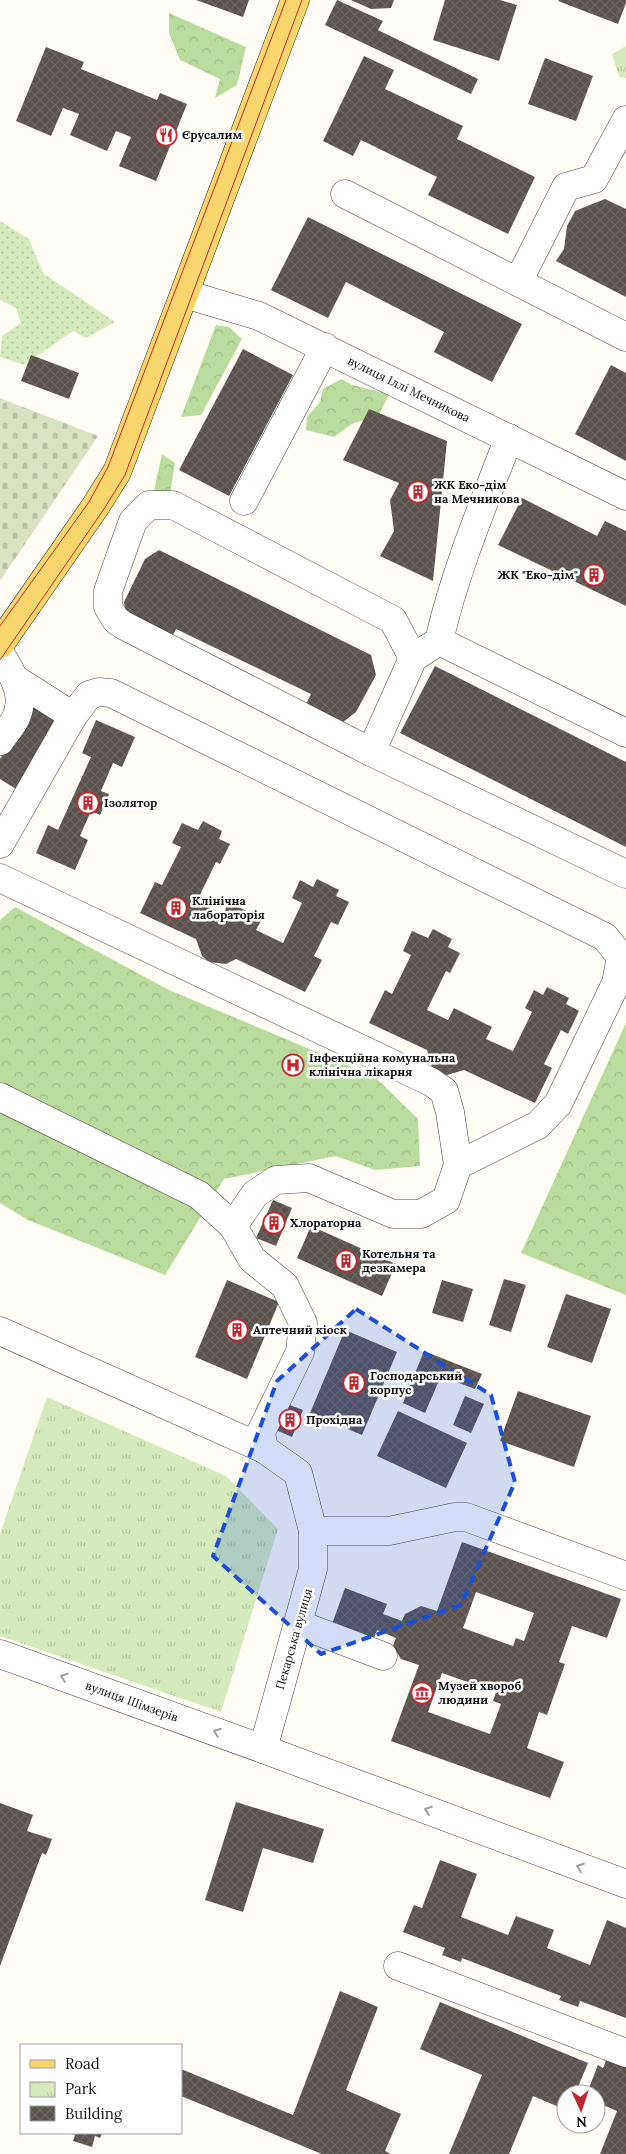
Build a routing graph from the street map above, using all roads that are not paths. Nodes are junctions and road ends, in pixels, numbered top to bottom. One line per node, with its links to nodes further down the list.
1 (295, 0): 5 (main road)
2 (626, 120): 4 (street)
3 (345, 194): 4 (street)
4 (518, 282): 6 (street)
5 (185, 294): 7 (street, вулиця Іллі Мечникова); 12 (main road)
6 (626, 336)
7 (325, 347): 8 (street, вулиця Іллі Мечникова); 10 (street)
8 (510, 438): 9 (street, вулиця Іллі Мечникова); 11 (street)
9 (626, 496)
10 (244, 501)
11 (439, 641): 14 (street); 17 (street)
12 (0, 644)
13 (0, 653): 15 (street)
14 (413, 658): 19 (street); 19 (street)
15 (15, 679): 16 (street); 18 (street)
16 (73, 716): 20 (street); 24 (street)
17 (626, 733)
18 (0, 741)
19 (371, 752): 21 (street)
20 (0, 844)
21 (626, 874)
22 (0, 878): 24 (street)
23 (0, 1097): 25 (street)
24 (458, 1165): 25 (street)
25 (233, 1226): 27 (street)
26 (0, 1331): 27 (street, Пекарська вулиця)
27 (264, 1449): 28 (street, Пекарська вулиця)
28 (313, 1531): 29 (street); 30 (street, Пекарська вулиця)
29 (626, 1576)
30 (298, 1624): 32 (street); 33 (street, Пекарська вулиця)
31 (0, 1654): 33 (street, вулиця Шімзерів, one-way to 31)
32 (383, 1656)
33 (263, 1749): 34 (street, one-way to 33)
34 (626, 1884)
35 (398, 1966): 36 (street)
36 (626, 2053)

